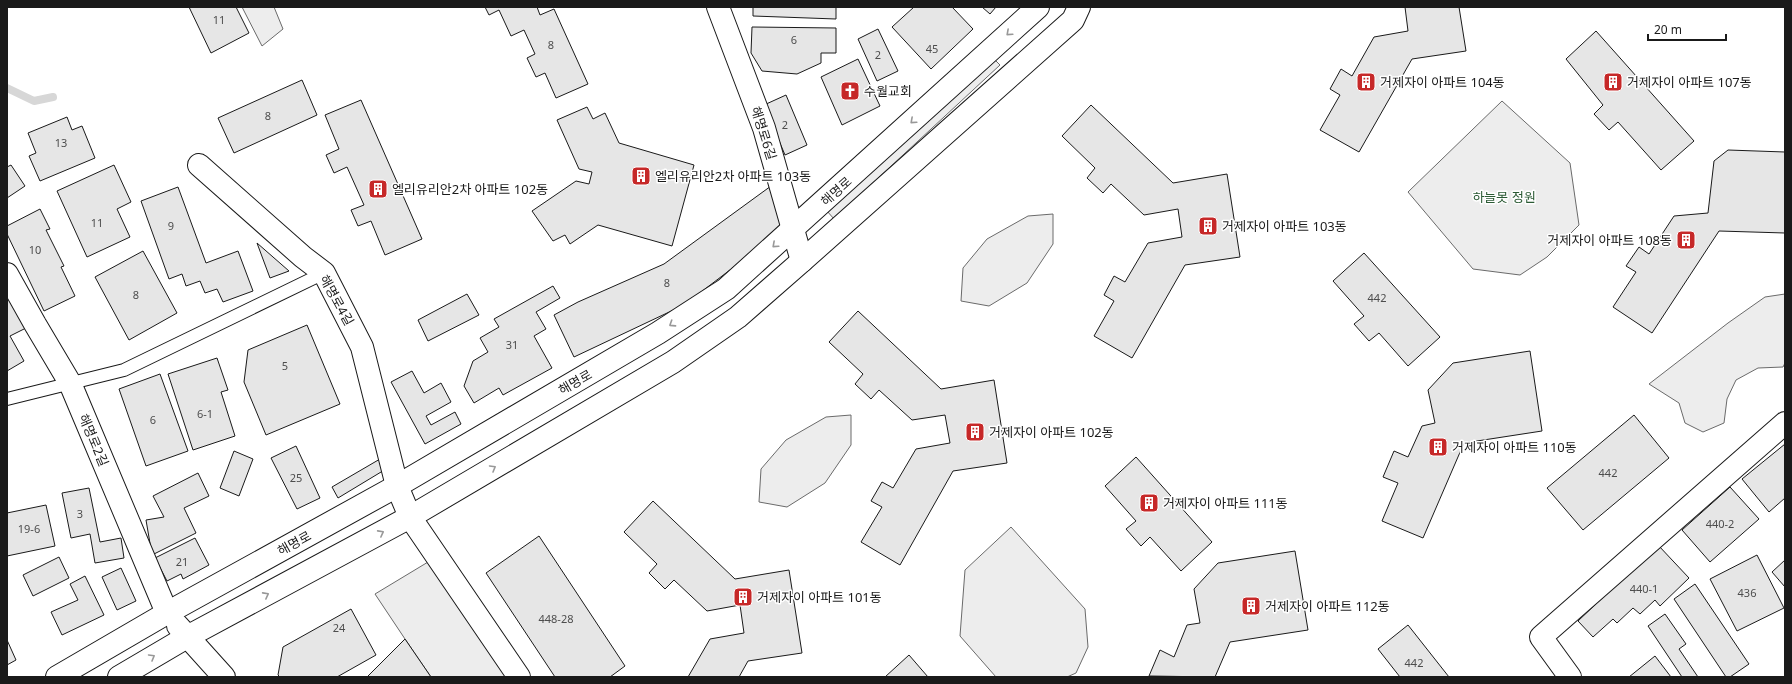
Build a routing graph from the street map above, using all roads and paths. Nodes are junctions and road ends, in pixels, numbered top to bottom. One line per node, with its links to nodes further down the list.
1 (718, 7): 5 (street, 해명로6길)
2 (1038, 7): 5 (street, 해명로, one-way to 5)
3 (1079, 7): 6 (street)
4 (199, 165): 7 (street, 해명로4길)
5 (793, 229): 6 (street, 해명로6길); 12 (street, 해명로, one-way to 12)
6 (802, 261): 13 (street, one-way to 6)
7 (324, 273): 9 (lane); 12 (street, 해명로4길)
8 (7, 274): 9 (street, 해명로2길)
9 (70, 383): 10 (lane); 14 (street, 해명로2길)
10 (7, 398)
11 (1785, 422): 20 (street)
12 (397, 486): 13 (street, 해명로4길); 14 (street, 해명로)
13 (410, 517): 15 (street, one-way to 13); 19 (street, 해명로4길)
14 (167, 613): 15 (street, 해명로2길); 16 (street, 해명로)
15 (187, 637): 17 (street, one-way to 15); 18 (street, 해명로2길)
16 (57, 677)
17 (119, 677)
18 (224, 677)
19 (519, 677)
20 (1570, 677)

